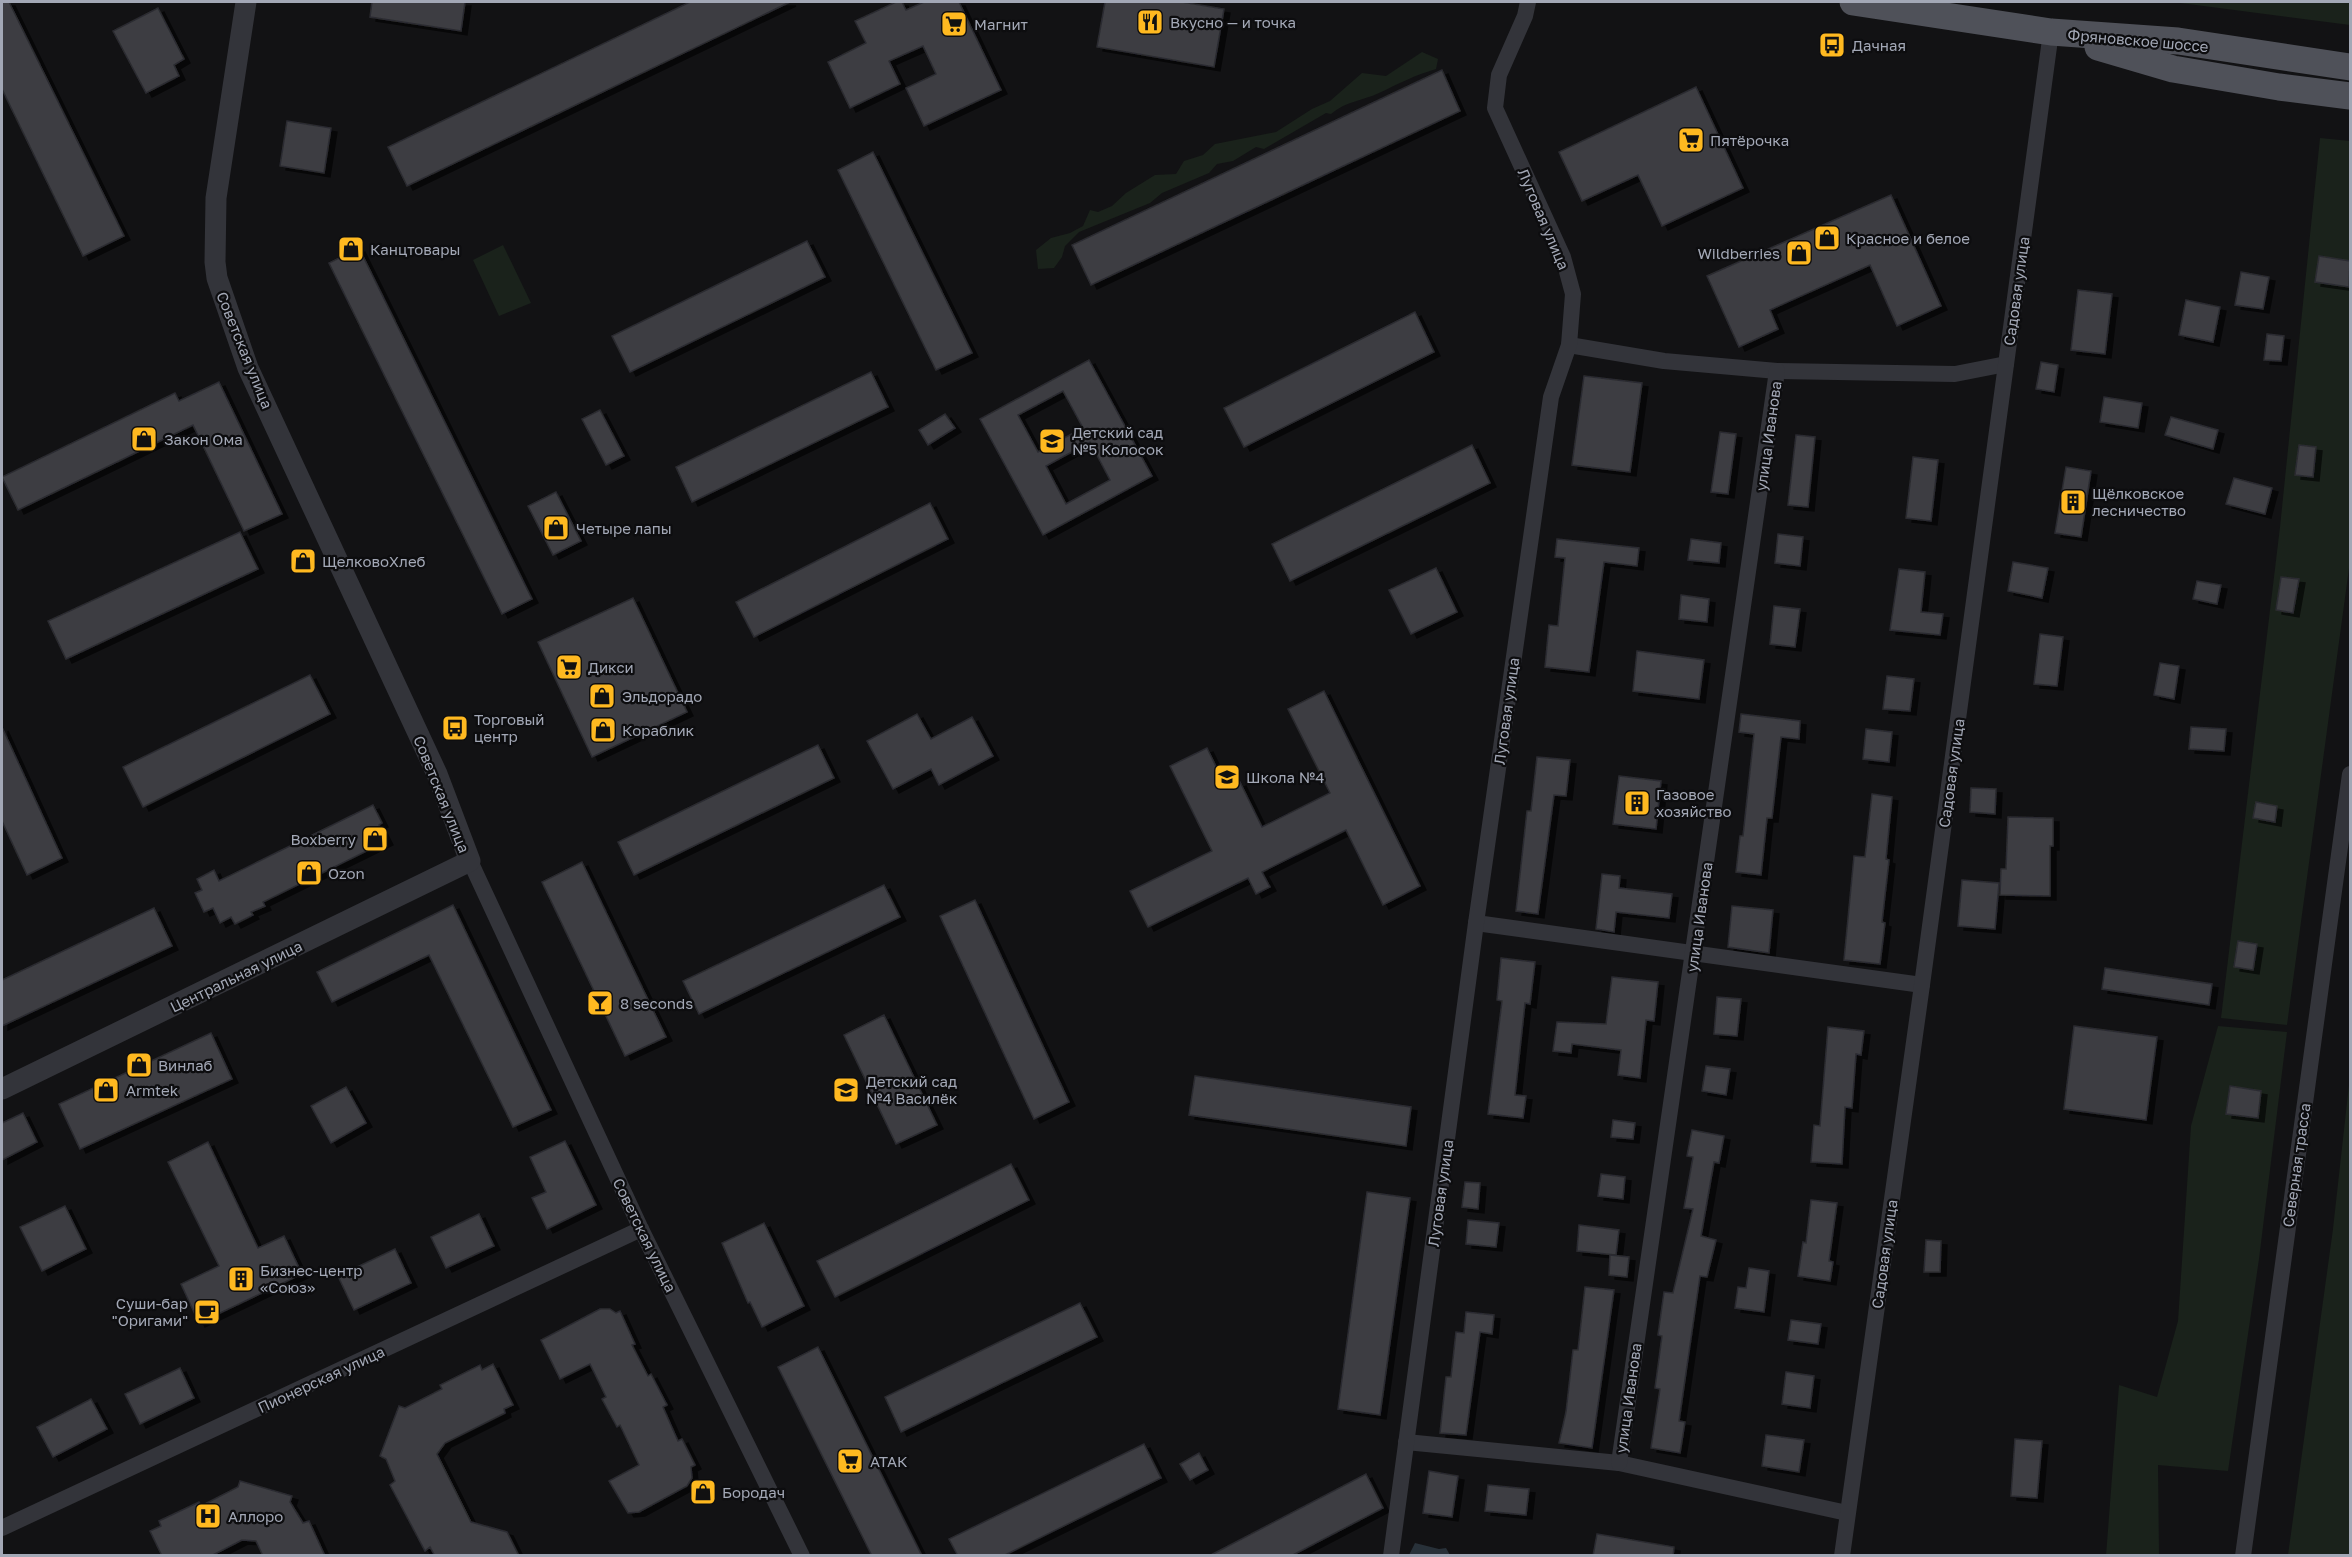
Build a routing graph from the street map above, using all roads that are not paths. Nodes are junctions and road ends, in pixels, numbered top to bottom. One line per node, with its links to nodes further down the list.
1 (246, 2): 11 (street, Советская улица)
2 (1528, 2): 7 (street, Луговая улица)
3 (1854, 2): 4 (main road)
4 (2051, 32): 5 (main road, Фряновское шоссе); 6 (main road, Фряновское шоссе); 8 (street, Садовая улица)
5 (2350, 67)
6 (2350, 96)
7 (1569, 345): 9 (street); 12 (street, Луговая улица)
8 (2006, 364): 9 (street); 14 (street, Садовая улица)
9 (1777, 371): 13 (street, улица Иванова)
10 (2350, 774): 24 (street, Северная трасса)
11 (470, 861): 15 (street, Центральная улица); 16 (street, Советская улица)
12 (1476, 923): 13 (street); 17 (street, Луговая улица)
13 (1694, 952): 14 (street); 18 (street, улица Иванова)
14 (1922, 985): 19 (street, Садовая улица)
15 (2, 1089)
16 (641, 1229): 20 (street, Пионерская улица); 21 (street, Советская улица)
17 (1406, 1442): 18 (street); 22 (street, Луговая улица)
18 (1619, 1463): 19 (street)
19 (1847, 1513): 23 (street, Садовая улица)
20 (2, 1528)
21 (802, 1556)
22 (1391, 1556)
23 (1842, 1556)
24 (2243, 1556)

